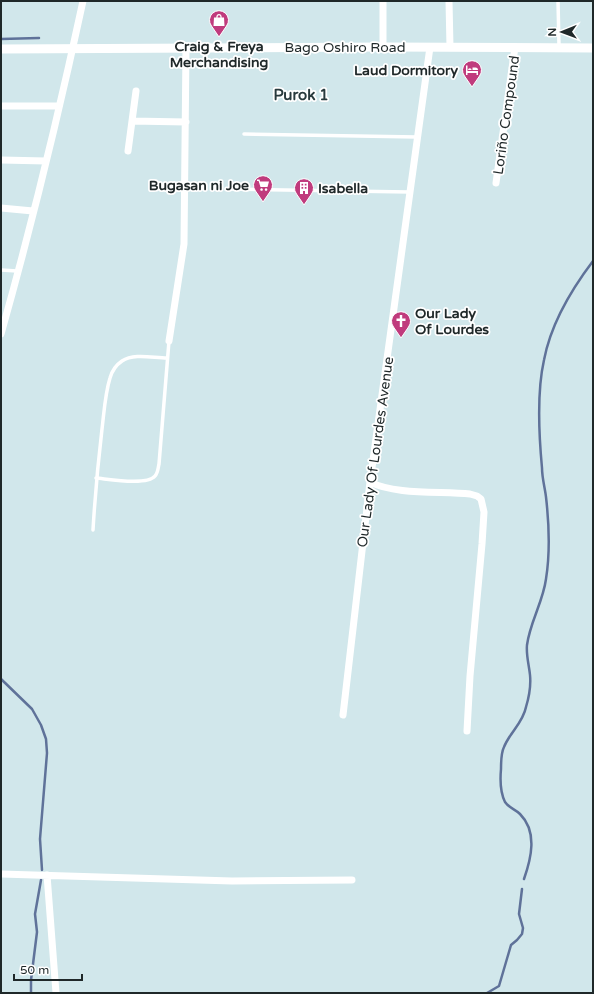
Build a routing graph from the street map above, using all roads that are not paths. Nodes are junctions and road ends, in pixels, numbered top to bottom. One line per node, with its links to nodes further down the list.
1 (83, 1): 10 (street)
2 (383, 1): 5 (street)
3 (449, 1): 8 (street)
4 (558, 1): 11 (lane)
5 (383, 46): 6 (street, Bago Oshiro Road); 7 (street, Bago Oshiro Road)
6 (186, 47): 10 (street, Bago Oshiro Road); 18 (street)
7 (430, 47): 8 (street, Bago Oshiro Road); 20 (street, Our Lady Of Lourdes Avenue)
8 (450, 47): 9 (street, Bago Oshiro Road)
9 (515, 47): 11 (street, Bago Oshiro Road); 24 (street, Loriño Compound)
10 (73, 48): 13 (street, Bago Oshiro Road); 16 (street)
11 (559, 48): 12 (street, Bago Oshiro Road)
12 (593, 48)
13 (1, 49)
14 (136, 91): 17 (street)
15 (1, 106): 16 (street)
16 (59, 106): 23 (street)
17 (132, 121): 18 (street); 21 (street)
18 (186, 122): 32 (street)
19 (244, 134): 20 (lane)
20 (418, 137): 26 (street, Our Lady Of Lourdes Avenue)
21 (128, 151)
22 (1, 160): 23 (street)
23 (46, 161): 28 (street)
24 (496, 183)
25 (231, 189): 26 (lane)
26 (410, 192): 35 (street, Our Lady Of Lourdes Avenue)
27 (1, 208): 28 (street)
28 (33, 211): 30 (street)
29 (1, 270): 30 (lane)
30 (19, 272): 31 (street)
31 (1, 334)
32 (169, 341): 33 (lane)
33 (167, 358): 34 (lane); 34 (lane)
34 (96, 478): 36 (lane)
35 (370, 482): 37 (street, Our Lady Of Lourdes Avenue); 38 (street)
36 (93, 530)
37 (343, 715)
38 (467, 731)
39 (1, 874): 40 (street)
40 (47, 875): 41 (street); 42 (street)
41 (352, 880)
42 (56, 993)

